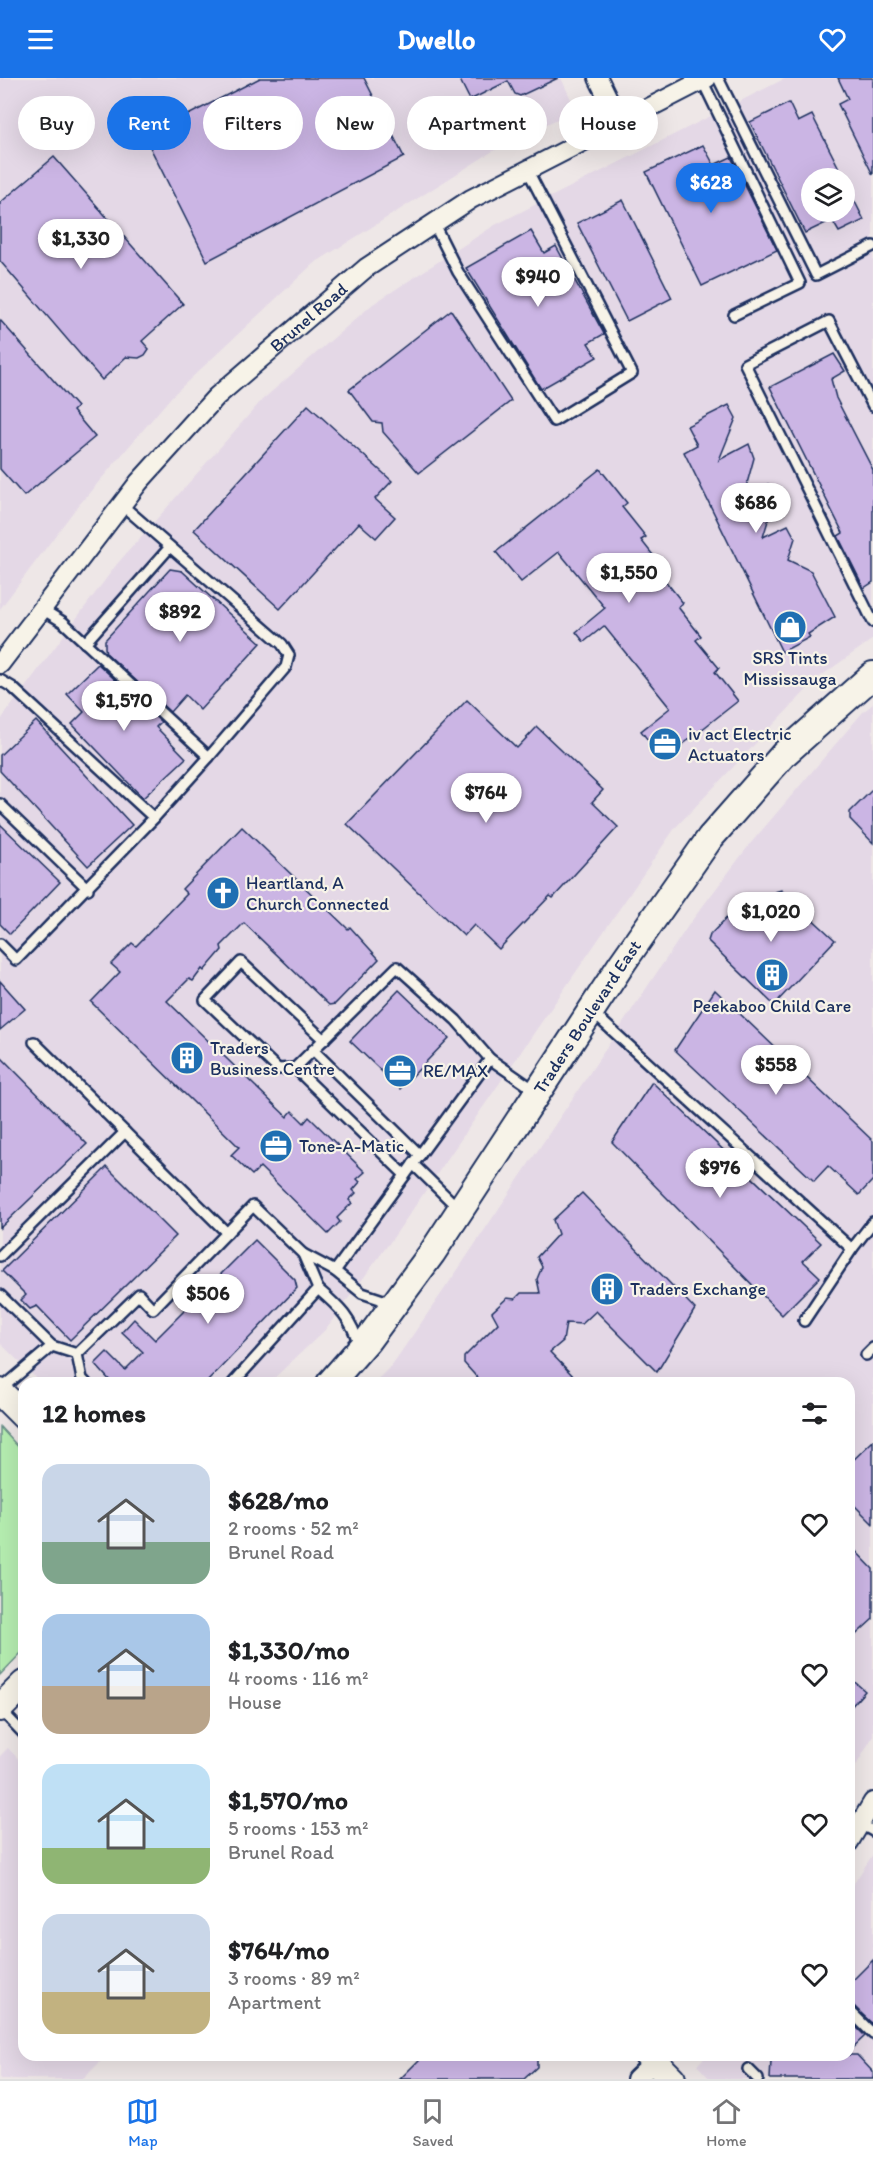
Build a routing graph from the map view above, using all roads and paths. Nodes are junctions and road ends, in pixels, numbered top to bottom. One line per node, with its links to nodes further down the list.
1 (598, 78): 3 (street)
2 (709, 79): 4 (street, Brunel Road); 8 (lane); 9 (lane)
3 (607, 96)
4 (658, 103)
5 (565, 150): 6 (street, Brunel Road)
6 (527, 170): 7 (street, Brunel Road); 7 (lane)
7 (434, 224): 11 (street, Brunel Road)
8 (873, 246)
9 (734, 315)
10 (873, 406): 14 (lane)
11 (122, 505): 12 (lane); 15 (street, Brunel Road)
12 (170, 547): 17 (lane); 21 (lane)
13 (873, 596): 14 (lane)
14 (864, 602): 16 (lane)
15 (42, 609): 17 (lane); 18 (street, Brunel Road)
16 (873, 622)
17 (85, 643): 21 (lane)
18 (0, 664)
19 (873, 675): 26 (street, Traders Boulevard East)
20 (0, 680): 23 (lane)
21 (209, 758): 23 (lane)
22 (0, 804): 24 (lane)
23 (154, 818): 24 (lane)
24 (88, 889): 25 (lane)
25 (0, 944)
26 (591, 1011): 32 (street, Traders Boulevard East); 40 (lane)
27 (324, 1040): 29 (lane); 30 (lane); 31 (lane)
28 (34, 1042): 33 (lane)
29 (313, 1050): 31 (lane); 34 (lane)
30 (490, 1059): 32 (lane); 34 (lane)
31 (295, 1068): 36 (lane)
32 (539, 1093): 37 (street, Traders Boulevard East)
33 (125, 1132): 39 (lane); 42 (lane)
34 (420, 1155): 35 (lane)
35 (413, 1164): 36 (lane); 37 (lane)
36 (405, 1175): 43 (lane)
37 (460, 1210): 46 (street, Traders Boulevard East)
38 (873, 1222): 40 (lane)
39 (227, 1233): 41 (lane); 50 (lane)
40 (852, 1249): 47 (lane)
41 (303, 1254): 43 (lane); 44 (lane)
42 (0, 1256)
43 (335, 1271): 46 (lane)
44 (318, 1289): 49 (lane); 52 (lane)
45 (0, 1295): 48 (lane)
46 (394, 1304): 49 (street, Traders Boulevard East)
47 (804, 1321)
48 (52, 1346): 50 (lane); 54 (lane)
49 (360, 1349): 53 (street, Traders Boulevard East)
50 (76, 1354): 51 (lane)
51 (80, 1377)
52 (238, 1377)
53 (335, 1377)
54 (0, 1391): 55 (street)
55 (18, 1410)
56 (18, 1690): 57 (street)
57 (0, 1708): 58 (lane)
58 (18, 1728)
59 (873, 1802): 60 (street)
60 (866, 1828)
61 (855, 2016): 62 (lane)
62 (873, 2034)
63 (748, 2069): 64 (lane)
64 (758, 2079)

